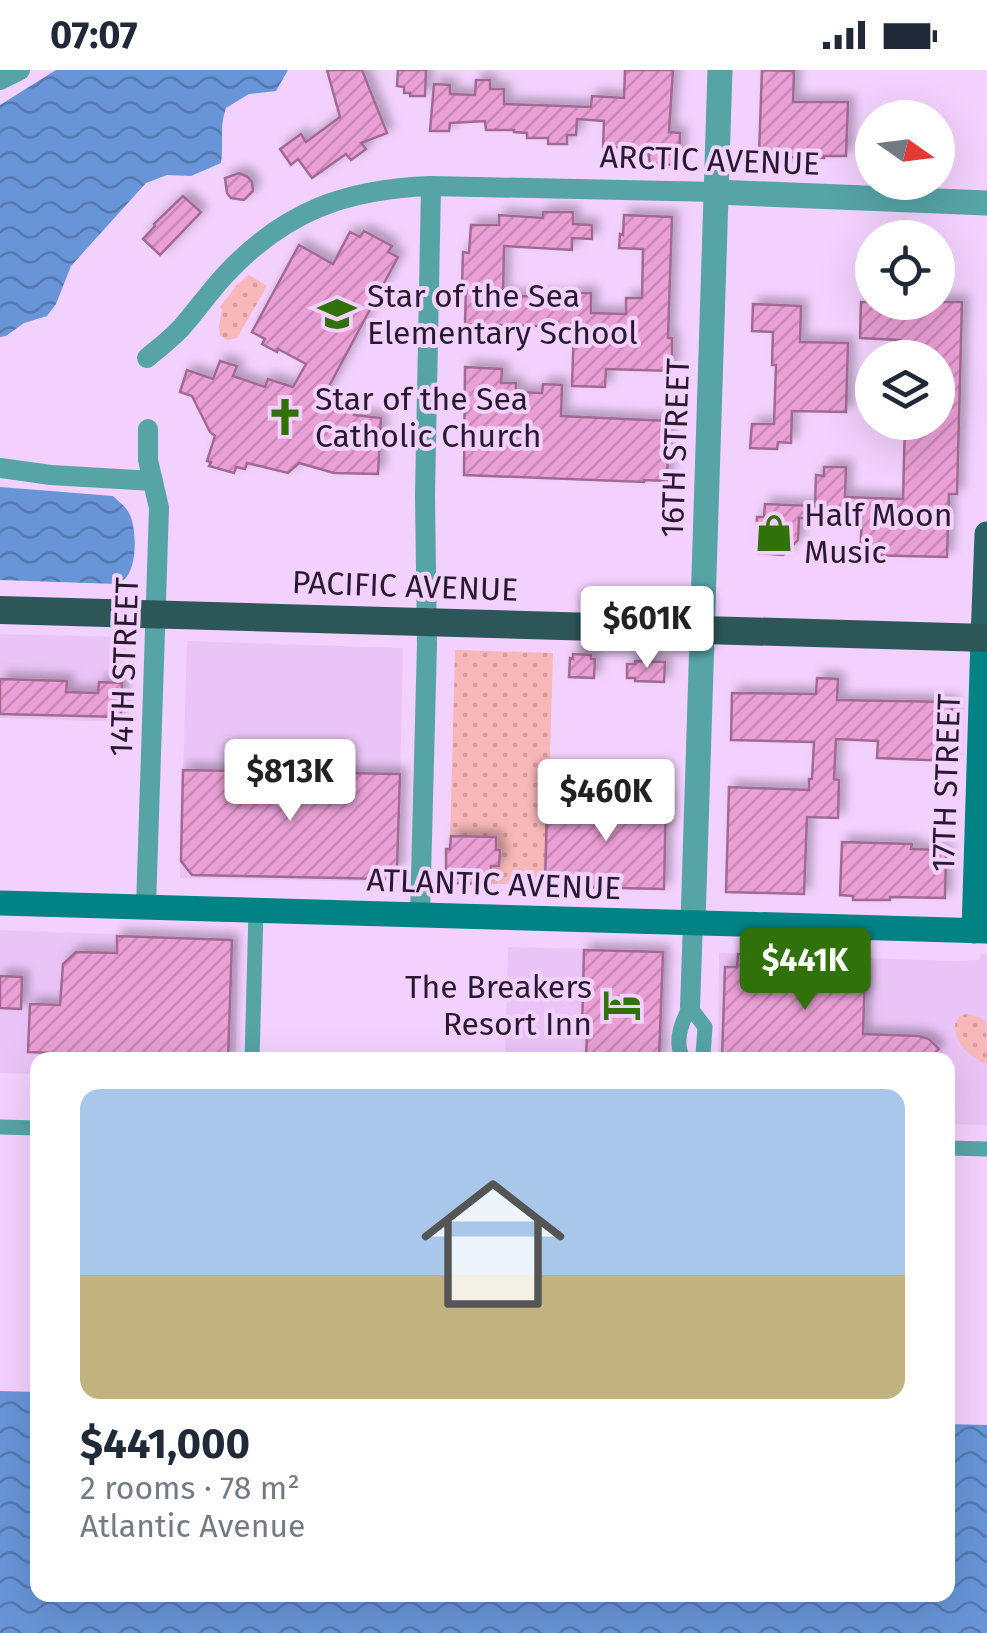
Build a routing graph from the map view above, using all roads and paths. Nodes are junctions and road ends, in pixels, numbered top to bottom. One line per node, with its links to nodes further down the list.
1 (20, 70): 3 (street)
2 (720, 70): 5 (street, 16TH STREET)
3 (0, 80)
4 (431, 186): 5 (street, ARCTIC AVENUE); 7 (street, ARCTIC AVENUE); 14 (street)
5 (716, 192): 6 (street, ARCTIC AVENUE); 15 (street, 16TH STREET)
6 (987, 203)
7 (147, 358)
8 (148, 430): 10 (street, 14TH STREET)
9 (0, 468): 10 (street)
10 (153, 481): 13 (street, 14TH STREET)
11 (987, 534): 16 (main road)
12 (0, 610): 13 (highway, PACIFIC AVENUE)
13 (156, 614): 14 (highway, PACIFIC AVENUE); 18 (street, 14TH STREET)
14 (426, 622): 15 (highway, PACIFIC AVENUE); 20 (street)
15 (702, 630): 16 (highway, PACIFIC AVENUE); 21 (street, 16TH STREET)
16 (985, 638): 22 (main road, 17TH STREET)
17 (0, 903): 18 (main road, ATLANTIC AVENUE)
18 (146, 907): 19 (main road, ATLANTIC AVENUE)
19 (256, 910): 20 (main road, ATLANTIC AVENUE); 24 (street)
20 (420, 915): 21 (main road, ATLANTIC AVENUE)
21 (692, 922): 22 (main road, ATLANTIC AVENUE); 23 (street, 16TH STREET)
22 (981, 931)
23 (690, 1007): 25 (street, 16TH STREET); 26 (street, 16TH STREET)
24 (252, 1052)
25 (679, 1052)
26 (703, 1052)
27 (0, 1127): 28 (street)
28 (30, 1128)
29 (955, 1148): 30 (street)
30 (987, 1149)

